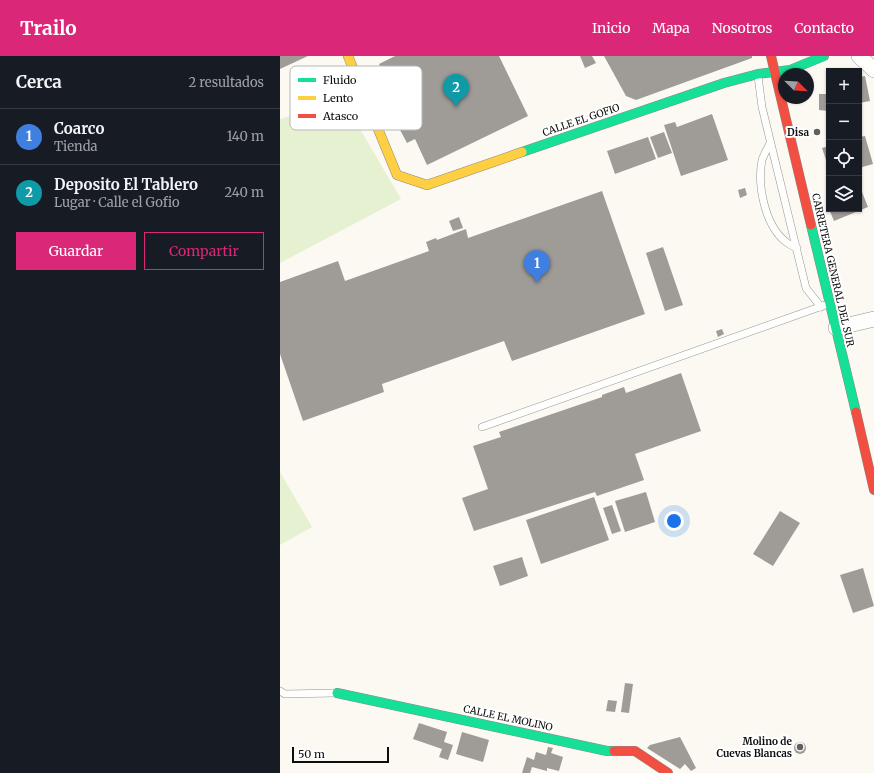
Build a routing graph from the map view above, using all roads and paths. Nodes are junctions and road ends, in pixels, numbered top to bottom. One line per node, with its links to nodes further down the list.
1 (348, 56): 5 (street, CALLE EL GOFIO)
2 (770, 56): 7 (street, CARRETERA GENERAL DEL SUR)
3 (824, 56): 7 (street, CALLE EL GOFIO)
4 (859, 56): 6 (street)
5 (352, 66)
6 (874, 70)
7 (775, 72): 8 (street, CALLE EL GOFIO); 12 (street, CARRETERA GENERAL DEL SUR)
8 (758, 74): 9 (street, CALLE EL GOFIO); 10 (lane)
9 (378, 130)
10 (770, 143): 11 (lane); 11 (lane)
11 (796, 248): 12 (lane)
12 (826, 305): 14 (street, CARRETERA GENERAL DEL SUR); 15 (lane)
13 (874, 319): 14 (street)
14 (836, 328): 16 (street, CARRETERA GENERAL DEL SUR)
15 (482, 427)
16 (872, 472): 17 (street, CARRETERA GENERAL DEL SUR)
17 (874, 490)
18 (280, 691): 19 (lane)
19 (337, 694): 20 (street, CALLE EL MOLINO)
20 (668, 773)

